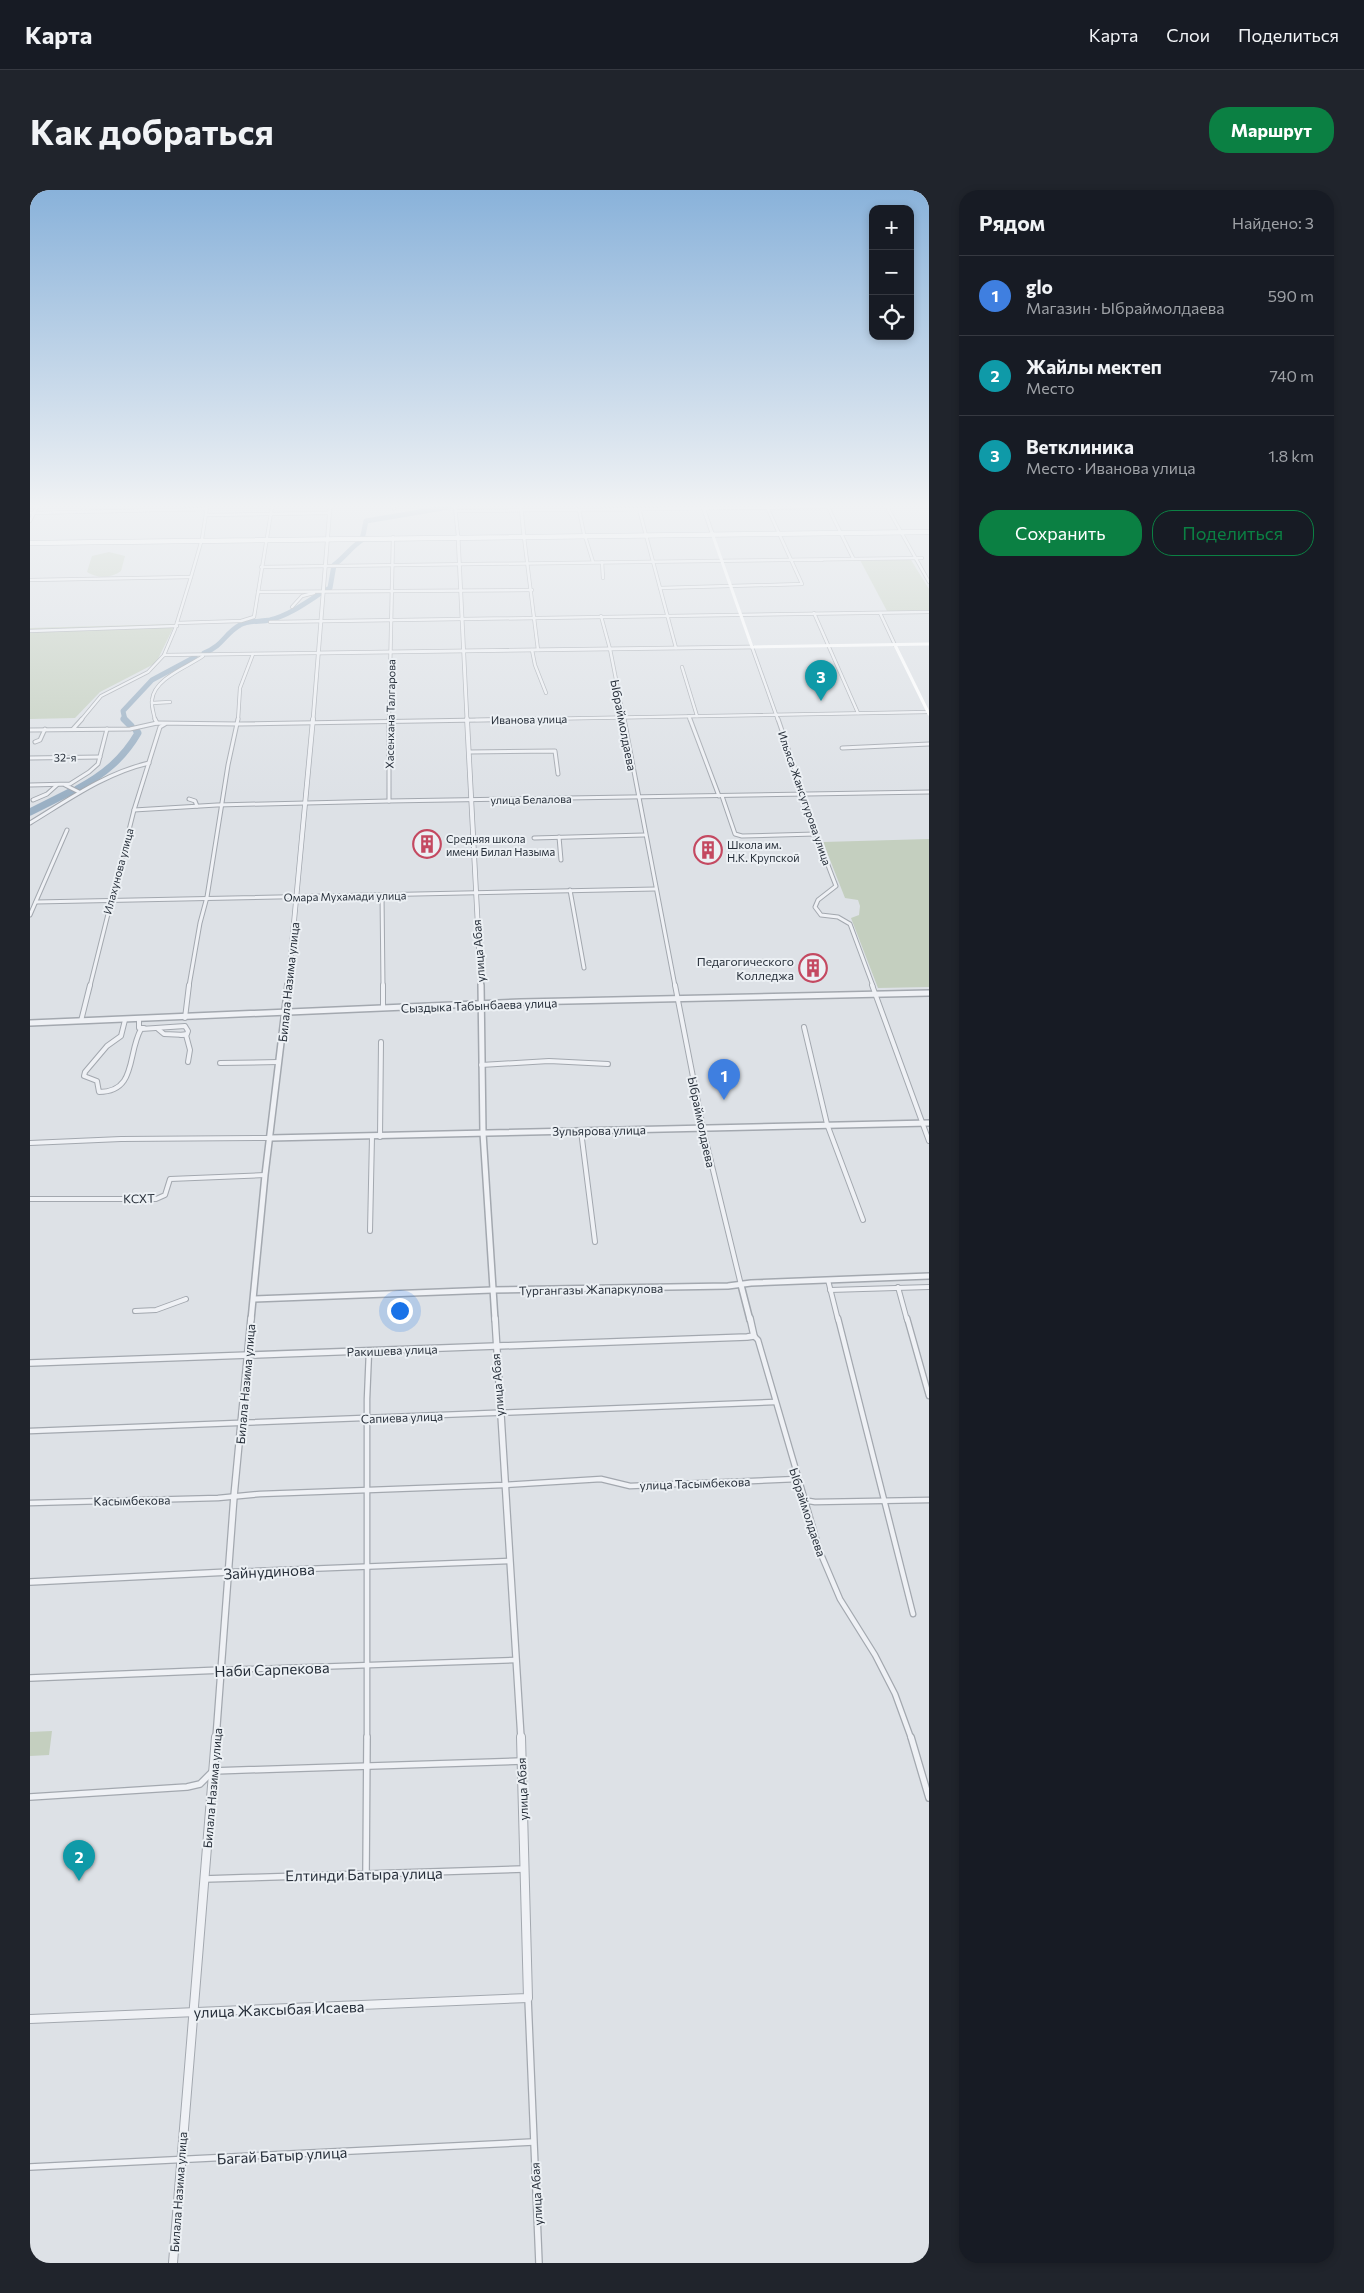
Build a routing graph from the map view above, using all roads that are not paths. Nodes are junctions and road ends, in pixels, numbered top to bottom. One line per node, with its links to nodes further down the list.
1 (183, 604): 22 (street)
2 (256, 604): 22 (street)
3 (295, 604): 10 (street)
4 (321, 604): 20 (street, Билала Назима улица)
5 (391, 604): 19 (street, Хасенхана Талгарова)
6 (460, 604): 18 (street, улица Абая)
7 (533, 604): 17 (street)
8 (665, 604): 15 (street)
9 (736, 604): 13 (main road, Ильяса Жансугурова улица)
10 (292, 607)
11 (929, 612): 12 (street)
12 (880, 613): 14 (street); 25 (street)
13 (740, 614): 14 (street); 15 (street); 27 (main road, Ильяса Жансугурова улица)
14 (814, 614): 26 (street)
15 (669, 615): 16 (street); 28 (street)
16 (601, 616): 17 (street); 29 (street, Ыбраймолдаева)
17 (534, 617): 18 (street); 31 (street)
18 (461, 618): 19 (street); 32 (street, улица Абая)
19 (391, 619): 20 (street); 33 (street, Хасенхана Талгарова)
20 (320, 620): 21 (street); 34 (street, Билала Назима улица)
21 (270, 622)
22 (177, 625): 23 (street); 36 (street)
23 (30, 631)
24 (929, 644): 25 (main road)
25 (895, 645): 26 (main road); 42 (main road)
26 (828, 646): 27 (main road); 43 (street)
27 (752, 647): 28 (street); 44 (street, Ильяса Жансугурова улица)
28 (676, 648): 29 (street)
29 (610, 649): 31 (street); 47 (street, Ыбраймолдаева)
30 (532, 650): 31 (street); 32 (street); 39 (street)
31 (538, 650)
32 (463, 651): 33 (street); 48 (street, улица Абая)
33 (390, 652): 34 (street); 49 (street, Хасенхана Талгарова)
34 (318, 653): 35 (street); 50 (street, Билала Назима улица)
35 (253, 654): 37 (street); 53 (street)
36 (164, 655): 37 (street); 54 (street)
37 (203, 656): 40 (street)
38 (682, 667): 46 (street)
39 (546, 694)
40 (152, 702): 41 (street); 51 (street)
41 (170, 702)
42 (929, 713): 43 (street, Иванова улица)
43 (858, 714): 44 (street, Иванова улица)
44 (776, 715): 46 (street, Иванова улица); 74 (street, Ильяса Жансугурова улица)
45 (689, 716): 46 (street, Иванова улица); 47 (street, Иванова улица); 75 (street)
46 (697, 716)
47 (623, 718): 48 (street, Иванова улица); 76 (street, Ыбраймолдаева)
48 (467, 720): 49 (street, Иванова улица); 63 (street, улица Абая)
49 (389, 721): 50 (street, Иванова улица); 79 (street, Хасенхана Талгарова)
50 (313, 722): 53 (street, Иванова улица); 80 (street, Билала Назима улица)
51 (157, 723): 52 (street, Иванова улица); 56 (street, Иванова улица)
52 (165, 724): 53 (street, Иванова улица); 67 (street, Илахунова улица)
53 (238, 724): 81 (street)
54 (73, 729): 55 (street); 58 (street)
55 (107, 729): 56 (street); 65 (street)
56 (130, 729)
57 (30, 730): 58 (street)
58 (44, 730): 59 (street)
59 (35, 742)
60 (929, 744): 62 (street)
61 (555, 746): 64 (street)
62 (842, 748)
63 (469, 752): 64 (street); 77 (street, улица Абая)
64 (555, 752): 68 (street)
65 (100, 757): 66 (street, 32-я); 71 (street)
66 (30, 758)
67 (149, 763): 72 (street); 84 (street, Илахунова улица)
68 (558, 774)
69 (30, 785): 70 (street)
70 (57, 785): 71 (street); 78 (street)
71 (65, 785): 72 (street)
72 (79, 792): 85 (street)
73 (929, 792): 74 (street, улица Белалова)
74 (804, 793): 75 (street, улица Белалова); 87 (street, Ильяса Жансугурова улица)
75 (721, 796): 76 (street, улица Белалова); 87 (street)
76 (638, 797): 77 (street, улица Белалова); 88 (street, Ыбраймолдаева)
77 (472, 799): 79 (street, улица Белалова); 94 (street, улица Абая)
78 (33, 800)
79 (390, 801): 80 (street, улица Белалова)
80 (306, 803): 81 (street, улица Белалова); 96 (street, Билала Назима улица)
81 (223, 805): 82 (street, улица Белалова); 97 (street)
82 (197, 806): 83 (street, улица Белалова); 83 (street)
83 (192, 807): 84 (street, улица Белалова)
84 (134, 810): 98 (street, Илахунова улица)
85 (30, 823)
86 (67, 830): 99 (street)
87 (815, 834): 103 (street, Ильяса Жансугурова улица)
88 (644, 835): 89 (street); 92 (street, Ыбраймолдаева)
89 (559, 837): 90 (street); 91 (street)
90 (534, 838)
91 (561, 860)
92 (655, 889): 93 (street, Омара Мухамади улица); 104 (street, Ыбраймолдаева)
93 (570, 890): 94 (street, Омара Мухамади улица); 101 (street)
94 (475, 893): 95 (street, Омара Мухамади улица); 105 (street, улица Абая)
95 (382, 895): 96 (street, Омара Мухамади улица); 106 (street)
96 (296, 897): 97 (street, Омара Мухамади улица); 107 (street, Билала Назима улица)
97 (206, 899): 98 (street, Омара Мухамади улица); 108 (street)
98 (110, 901): 99 (street, Омара Мухамади улица); 112 (street, Илахунова улица)
99 (36, 902): 100 (street)
100 (30, 915)
101 (584, 968)
102 (929, 993): 103 (street, Сыздыка Табынбаева улица)
103 (875, 995): 104 (street, Сыздыка Табынбаева улица); 122 (street, Ильяса Жансугурова улица)
104 (678, 1000): 105 (street, Сыздыка Табынбаева улица); 124 (street, Ыбраймолдаева)
105 (482, 1004): 106 (street, Сыздыка Табынбаева улица); 121 (street, улица Абая)
106 (383, 1008): 107 (street, Сыздыка Табынбаева улица)
107 (285, 1013): 108 (street, Сыздыка Табынбаева улица); 118 (street, Билала Назима улица)
108 (185, 1018): 109 (street, Сыздыка Табынбаева улица)
109 (139, 1019): 110 (street, Сыздыка Табынбаева улица); 114 (street)
110 (125, 1020): 112 (street, Сыздыка Табынбаева улица); 114 (street)
111 (30, 1022): 112 (street, Сыздыка Табынбаева улица)
112 (81, 1022)
113 (804, 1027): 123 (street)
114 (156, 1029): 115 (street); 115 (street)
115 (181, 1034): 117 (street)
116 (381, 1042): 128 (street)
117 (188, 1062)
118 (279, 1062): 119 (street); 129 (street, Билала Назима улица)
119 (220, 1063)
120 (608, 1064): 121 (street)
121 (481, 1065): 126 (street, улица Абая)
122 (926, 1123): 123 (street, Зульярова улица); 130 (street, Ильяса Жансугурова улица)
123 (827, 1124): 124 (street, Зульярова улица); 134 (street)
124 (704, 1128): 125 (street, Зульярова улица); 139 (street, Ыбраймолдаева)
125 (581, 1130): 126 (street, Зульярова улица); 136 (street)
126 (483, 1134): 128 (street, Зульярова улица); 142 (street, улица Абая)
127 (372, 1136): 128 (street, Зульярова улица); 129 (street, Зульярова улица); 135 (street)
128 (380, 1136)
129 (270, 1138): 131 (street); 132 (street, Билала Назима улица)
130 (929, 1140)
131 (30, 1143)
132 (265, 1176): 133 (street, КСХТ); 145 (street, Билала Назима улица)
133 (30, 1199)
134 (863, 1220)
135 (370, 1232)
136 (595, 1242)
137 (929, 1276): 138 (street, Тургангазы Жапаркулова)
138 (828, 1280): 139 (street, Тургангазы Жапаркулова); 143 (street)
139 (741, 1285): 142 (street, Тургангазы Жапаркулова); 147 (street, Ыбраймолдаева)
140 (898, 1287): 141 (street); 143 (street); 152 (street)
141 (929, 1287)
142 (492, 1290): 145 (street, Тургангазы Жапаркулова); 148 (street, улица Абая)
143 (830, 1290): 164 (street)
144 (186, 1299): 146 (street)
145 (254, 1299): 150 (street, Билала Назима улица)
146 (135, 1311)
147 (754, 1336): 148 (street, Ракишева улица); 153 (street, Ыбраймолдаева)
148 (495, 1348): 149 (street, Ракишева улица); 154 (street, улица Абая)
149 (369, 1351): 150 (street, Ракишева улица); 155 (street)
150 (247, 1355): 151 (street, Ракишева улица); 156 (street, Билала Назима улица)
151 (30, 1363)
152 (929, 1396)
153 (775, 1402): 154 (street, Сапиева улица); 158 (street, Ыбраймолдаева)
154 (499, 1415): 155 (street, Сапиева улица); 159 (street, улица Абая)
155 (368, 1418): 156 (street, Сапиева улица); 160 (street)
156 (242, 1422): 157 (street, Сапиева улица); 161 (street, Билала Назима улица)
157 (30, 1431)
158 (797, 1479): 159 (street, улица Тасымбекова); 162 (street, Ыбраймолдаева)
159 (504, 1485): 160 (street, улица Тасымбекова); 166 (street, улица Абая)
160 (368, 1490): 161 (street, Касымбекова); 167 (street)
161 (234, 1496): 165 (street, Касымбекова); 168 (street, Билала Назима улица)
162 (803, 1500): 164 (street); 179 (street, Ыбраймолдаева)
163 (929, 1500): 164 (street)
164 (885, 1501): 170 (street)
165 (30, 1503)
166 (508, 1561): 167 (street, Зайнудинова); 171 (street, улица Абая)
167 (368, 1567): 168 (street, Зайнудинова); 172 (street)
168 (230, 1572): 169 (street, Зайнудинова); 173 (street, Билала Назима улица)
169 (30, 1582)
170 (913, 1614)
171 (515, 1660): 172 (street, Наби Сарпекова); 175 (street, улица Абая)
172 (367, 1665): 173 (street, Наби Сарпекова); 176 (street)
173 (222, 1670): 174 (street, Наби Сарпекова); 177 (street, Билала Назима улица)
174 (30, 1678)
175 (522, 1761): 176 (street); 180 (street, улица Абая)
176 (366, 1766): 177 (street); 181 (street)
177 (213, 1771): 178 (street); 182 (street, Билала Назима улица)
178 (30, 1798)
179 (929, 1798)
180 (524, 1869): 181 (street, Елтинди Батыра улица); 183 (street, улица Абая)
181 (366, 1875): 182 (street, Елтинди Батыра улица)
182 (204, 1879): 184 (street, Билала Назима улица)
183 (528, 1998): 184 (street, улица Жаксыбая Исаева); 186 (street, улица Абая)
184 (193, 2012): 185 (street, улица Жаксыбая Исаева); 187 (street, Билала Назима улица)
185 (30, 2019)
186 (533, 2142): 187 (street, Багай Батыр улица); 190 (street, улица Абая)
187 (181, 2160): 188 (street, Багай Батыр улица); 189 (street, Билала Назима улица)
188 (30, 2167)
189 (173, 2263)
190 (539, 2263)

